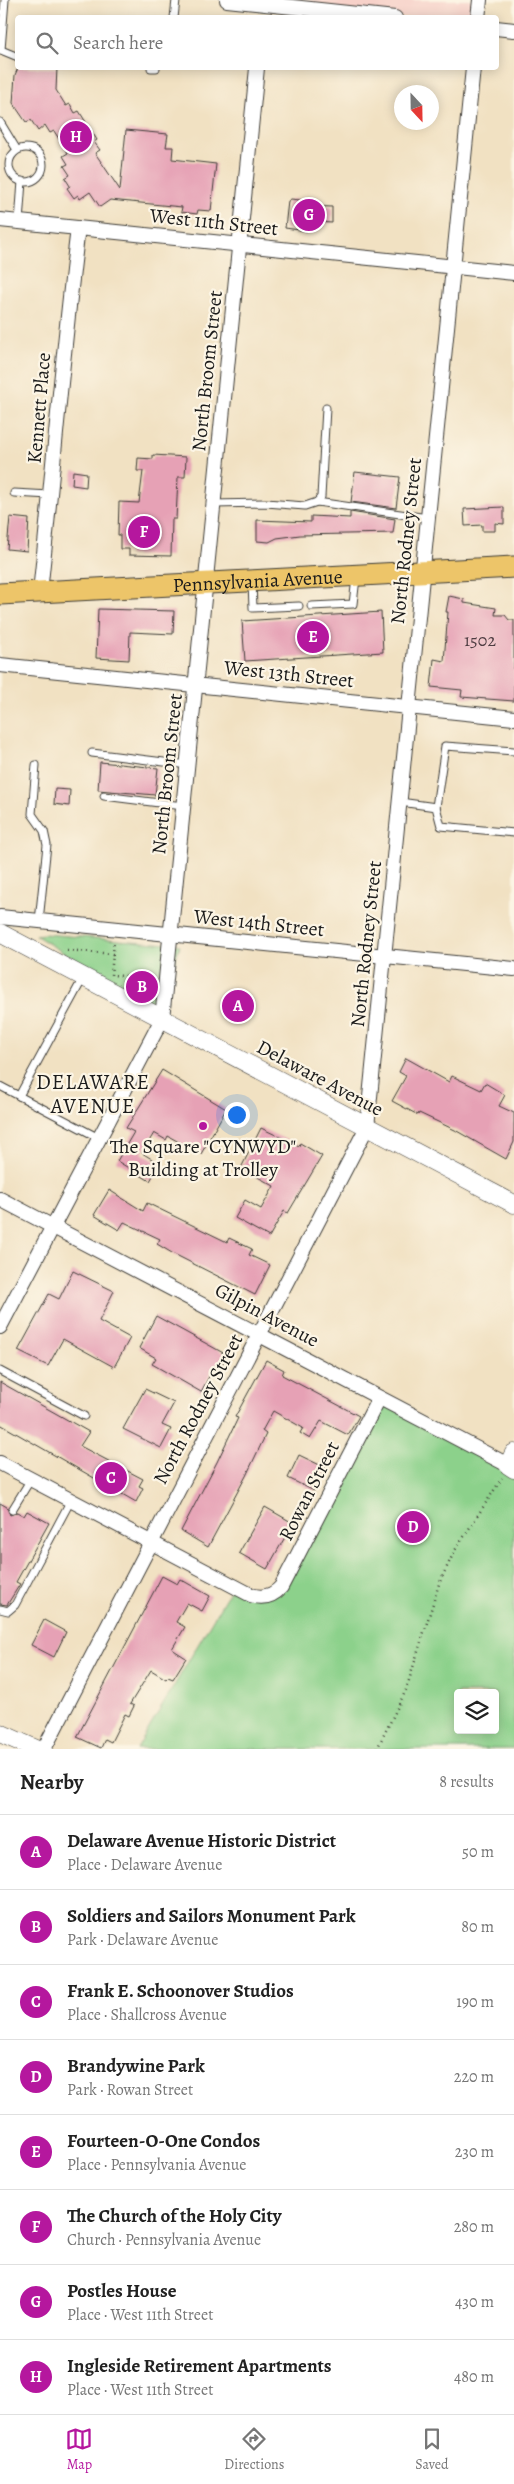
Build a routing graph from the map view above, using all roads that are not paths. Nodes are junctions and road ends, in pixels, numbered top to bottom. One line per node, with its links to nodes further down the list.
1 (5, 0): 11 (lane)
2 (176, 0): 6 (lane)
3 (227, 0): 5 (street)
4 (480, 0): 8 (street)
5 (263, 7): 7 (street)
6 (174, 15)
7 (359, 15)
8 (478, 15)
9 (499, 28): 10 (street)
10 (514, 30)
11 (15, 56)
12 (257, 70): 20 (street, North Broom Street)
13 (473, 70): 21 (street, North Rodney Street)
14 (0, 122): 15 (lane)
15 (17, 150): 16 (lane); 16 (lane)
16 (22, 181): 18 (lane)
17 (0, 220): 18 (street, West 11th Street)
18 (19, 222): 19 (street, West 11th Street)
19 (78, 228): 20 (street, West 11th Street); 25 (street, Kennett Place)
20 (240, 245): 21 (street, West 11th Street); 27 (street, North Broom Street)
21 (453, 267): 22 (street, West 11th Street); 28 (street, North Rodney Street)
22 (514, 273)
23 (326, 408): 26 (lane)
24 (14, 493): 25 (lane)
25 (51, 495): 34 (street, Kennett Place)
26 (317, 502): 27 (lane); 28 (lane)
27 (214, 504): 33 (street, North Broom Street)
28 (428, 518): 30 (street, North Rodney Street)
29 (514, 567): 30 (main road, Pennsylvania Avenue)
30 (423, 572): 31 (main road, Pennsylvania Avenue); 40 (street, North Rodney Street)
31 (356, 575): 32 (main road, Pennsylvania Avenue); 37 (lane)
32 (252, 581): 33 (main road, Pennsylvania Avenue); 36 (lane)
33 (207, 583): 34 (main road, Pennsylvania Avenue); 39 (street, North Broom Street)
34 (40, 592): 35 (main road, Pennsylvania Avenue)
35 (0, 594)
36 (299, 606)
37 (311, 606)
38 (0, 665): 39 (street, West 13th Street)
39 (196, 685): 40 (street, West 13th Street); 44 (street, North Broom Street)
40 (410, 707): 41 (street, West 13th Street); 47 (street, North Rodney Street)
41 (514, 718)
42 (514, 751): 49 (lane)
43 (92, 753): 44 (lane)
44 (188, 765): 48 (street, North Broom Street)
45 (36, 766): 52 (lane)
46 (104, 796): 48 (lane)
47 (400, 802): 49 (lane); 55 (street, North Rodney Street)
48 (183, 806): 54 (street, North Broom Street)
49 (436, 807): 50 (lane)
50 (514, 833)
51 (0, 917): 52 (street, West 14th Street)
52 (39, 921): 54 (street, West 14th Street)
53 (0, 933): 57 (street, Delaware Avenue)
54 (170, 934): 55 (street, West 14th Street); 58 (street, North Broom Street)
55 (385, 956): 56 (street, West 14th Street); 61 (street, North Rodney Street)
56 (514, 969)
57 (83, 977): 58 (street, Delaware Avenue); 60 (lane)
58 (162, 1019): 61 (street, Delaware Avenue); 62 (street, North Broom Street)
59 (0, 1086): 60 (lane)
60 (18, 1096): 62 (lane)
61 (367, 1127): 64 (street, Delaware Avenue); 67 (street, North Rodney Street)
62 (99, 1138): 65 (street, North Broom Street)
63 (0, 1199): 65 (street, Gilpin Avenue)
64 (514, 1204)
65 (52, 1227): 66 (street, North Broom Street); 67 (street, Gilpin Avenue)
66 (0, 1327)
67 (259, 1335): 69 (street, Gilpin Avenue); 76 (street, North Rodney Street)
68 (0, 1371): 70 (lane)
69 (379, 1398): 71 (street, Gilpin Avenue); 76 (street, Rowan Street)
70 (84, 1416)
71 (512, 1462)
72 (0, 1463): 73 (street)
73 (31, 1479): 74 (street); 75 (lane)
74 (71, 1500): 76 (street); 77 (lane)
75 (12, 1510)
76 (151, 1542): 80 (street, North Rodney Street)
77 (0, 1609)
78 (0, 1732): 79 (street)
79 (36, 1749)
80 (44, 1749)

